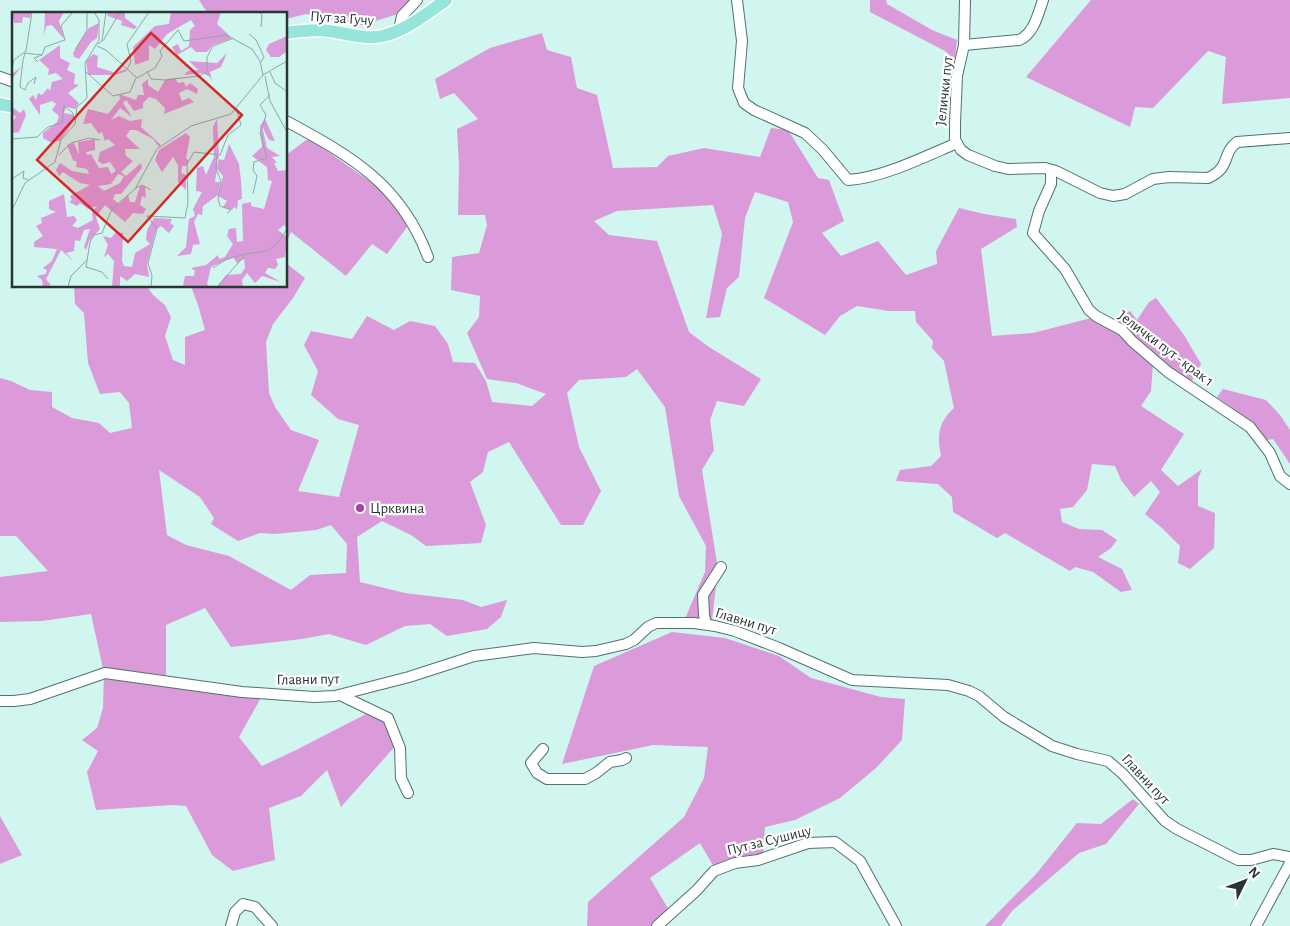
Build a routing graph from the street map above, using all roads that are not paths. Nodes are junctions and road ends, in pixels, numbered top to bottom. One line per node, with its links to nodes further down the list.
1 (417, 0): 6 (street)
2 (446, 0): 6 (main road, Пут за Гучу)
3 (737, 0): 13 (street)
4 (965, 0): 8 (street, Јелички пут)
5 (1043, 0): 8 (street)
6 (399, 30): 7 (main road, Пут за Гучу)
7 (288, 34)
8 (964, 45): 13 (street, Јелички пут)
9 (0, 77): 10 (street)
10 (12, 81)
11 (288, 121): 15 (street)
12 (1290, 138): 14 (street, Јелички пут)
13 (956, 143): 14 (street, Јелички пут)
14 (1051, 170): 16 (street, Јелички пут - крак 1)
15 (428, 257)
16 (1290, 484)
17 (721, 567): 18 (street)
18 (706, 624): 19 (street, Главни пут); 24 (street, Главни пут)
19 (340, 695): 20 (street, Главни пут); 23 (street)
20 (0, 700)
21 (543, 750): 22 (street)
22 (626, 758)
23 (408, 793)
24 (1290, 857)
25 (1290, 863): 30 (street)
26 (231, 926): 27 (street)
27 (272, 926)
28 (657, 926): 29 (street, Пут за Сушицу)
29 (896, 926)
30 (1256, 926)

